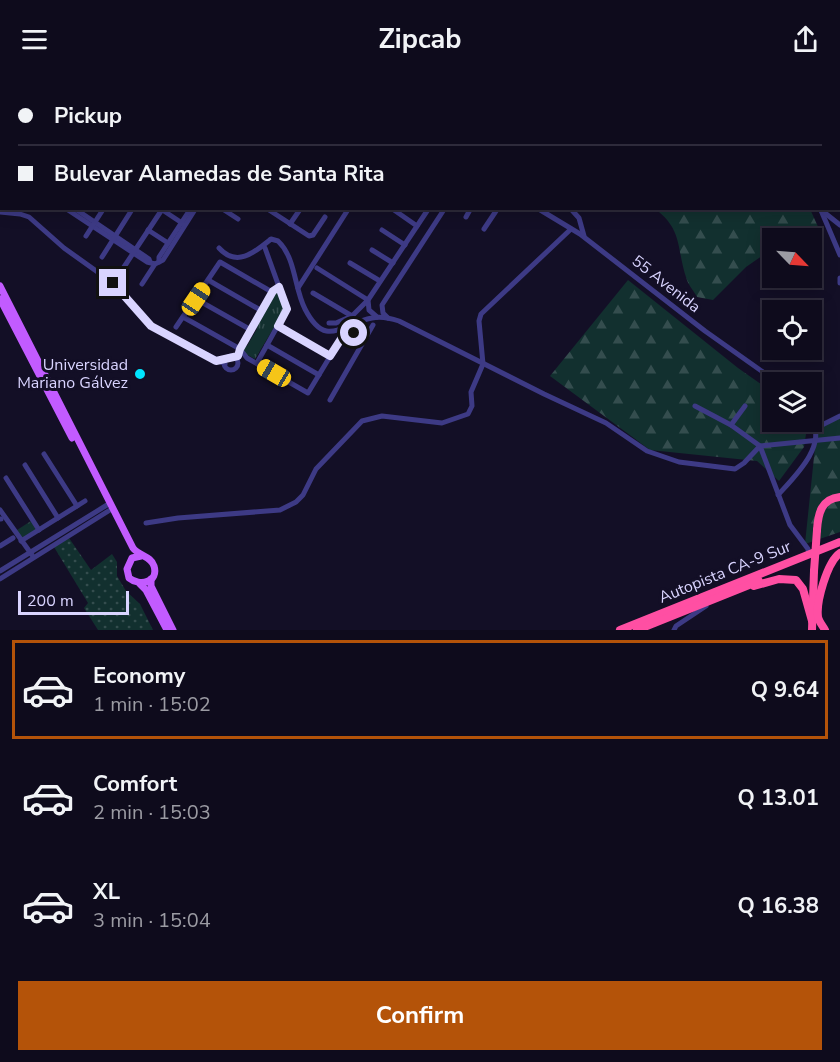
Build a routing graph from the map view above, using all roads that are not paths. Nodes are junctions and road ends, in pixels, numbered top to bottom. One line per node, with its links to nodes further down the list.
1 (73, 210): 25 (street)
2 (103, 210): 25 (street)
3 (132, 210): 34 (street)
4 (161, 210): 31 (street)
5 (163, 210): 24 (street)
6 (190, 210): 24 (street)
7 (195, 210): 44 (street)
8 (224, 210): 23 (street)
9 (270, 210): 26 (street)
10 (300, 210): 26 (street)
11 (348, 210): 55 (street)
12 (394, 210): 28 (street)
13 (428, 210): 28 (street)
14 (444, 210): 65 (street)
15 (470, 210): 22 (street)
16 (497, 210): 29 (street)
17 (540, 210): 30 (street, 55 Avenida)
18 (572, 210): 35 (street)
19 (0, 212): 77 (street)
20 (825, 212): 27 (street); 42 (street)
21 (325, 217): 26 (street)
22 (466, 217)
23 (238, 219)
24 (182, 223): 36 (street)
25 (93, 224): 33 (street); 34 (street)
26 (290, 224)
27 (840, 225)
28 (417, 226): 37 (street)
29 (484, 229)
30 (571, 229): 35 (street, 55 Avenida); 79 (street)
31 (148, 230): 36 (street); 41 (street)
32 (382, 230): 37 (street)
33 (86, 236)
34 (114, 238): 41 (street); 43 (street)
35 (585, 238): 80 (street, 55 Avenida)
36 (168, 243): 44 (street)
37 (405, 245): 46 (street)
38 (219, 248): 55 (street)
39 (265, 248): 54 (street)
40 (372, 250): 46 (street)
41 (134, 251): 44 (street); 48 (street)
42 (840, 255)
43 (102, 257)
44 (155, 262): 53 (street)
45 (350, 263): 51 (street)
46 (393, 263): 51 (street)
47 (317, 268): 60 (street)
48 (122, 270)
49 (840, 278): 52 (street)
50 (208, 280): 57 (street); 59 (street); 61 (street)
51 (380, 281): 60 (street)
52 (840, 283)
53 (142, 284)
54 (279, 287): 57 (street); 68 (street)
55 (298, 288): 64 (street)
56 (1, 292): 100 (main road); 116 (main road)
57 (272, 292): 61 (street)
58 (313, 293): 62 (street)
59 (196, 299): 63 (street); 70 (street)
60 (368, 300): 62 (street); 64 (street)
61 (262, 311): 70 (street)
62 (352, 316): 66 (street)
63 (183, 317): 69 (street); 73 (street)
64 (378, 318): 65 (street)
65 (388, 318): 79 (street)
66 (328, 324)
67 (373, 325): 71 (street)
68 (278, 326): 72 (street); 74 (street)
69 (176, 327)
70 (251, 330): 73 (street)
71 (366, 338): 74 (street); 82 (street)
72 (267, 345): 78 (street); 81 (street)
73 (240, 349): 75 (street); 76 (street)
74 (330, 356): 81 (street)
75 (245, 357): 76 (street); 78 (street)
76 (236, 360): 77 (street); 77 (street)
77 (225, 362)
78 (256, 363): 81 (street)
79 (483, 364): 91 (street); 103 (street)
80 (763, 372)
81 (319, 375)
82 (330, 400)
83 (695, 406): 86 (street)
84 (745, 406): 86 (street)
85 (840, 416): 87 (street)
86 (731, 425): 91 (street)
87 (822, 425)
88 (816, 432): 90 (street)
89 (840, 438): 90 (street)
90 (816, 440): 91 (street); 95 (street)
91 (760, 446): 95 (street)
92 (44, 454): 99 (street)
93 (25, 465): 102 (street)
94 (6, 478): 104 (street)
95 (778, 495): 109 (street)
96 (840, 497): 105 (highway)
97 (85, 501): 99 (street)
98 (840, 502): 105 (highway)
99 (77, 506): 102 (street)
100 (109, 508): 115 (street); 117 (main road)
101 (0, 510): 107 (street)
102 (58, 518): 104 (street)
103 (146, 523)
104 (39, 530): 107 (street)
105 (819, 530): 123 (highway, bridge)
106 (12, 538): 110 (street)
107 (21, 542): 115 (street)
108 (840, 542): 112 (highway, Autopista CA-9 Sur)
109 (805, 544): 112 (street); 114 (street)
110 (0, 546)
111 (840, 547): 122 (highway, Autopista CA-9 Sur)
112 (823, 548): 114 (highway, Autopista CA-9 Sur)
113 (840, 553): 123 (highway)
114 (809, 555): 126 (highway, Autopista CA-9 Sur)
115 (30, 556): 118 (street); 119 (street)
116 (141, 556): 117 (main road); 120 (main road)
117 (130, 561): 121 (main road)
118 (0, 571)
119 (0, 579)
120 (152, 579): 121 (main road); 125 (main road)
121 (140, 584): 124 (main road)
122 (721, 596): 123 (highway); 127 (highway, Autopista CA-9 Sur); 128 (street)
123 (814, 617): 129 (highway)
124 (167, 630)
125 (172, 630)
126 (620, 630)
127 (637, 630)
128 (674, 630)
129 (825, 630)

